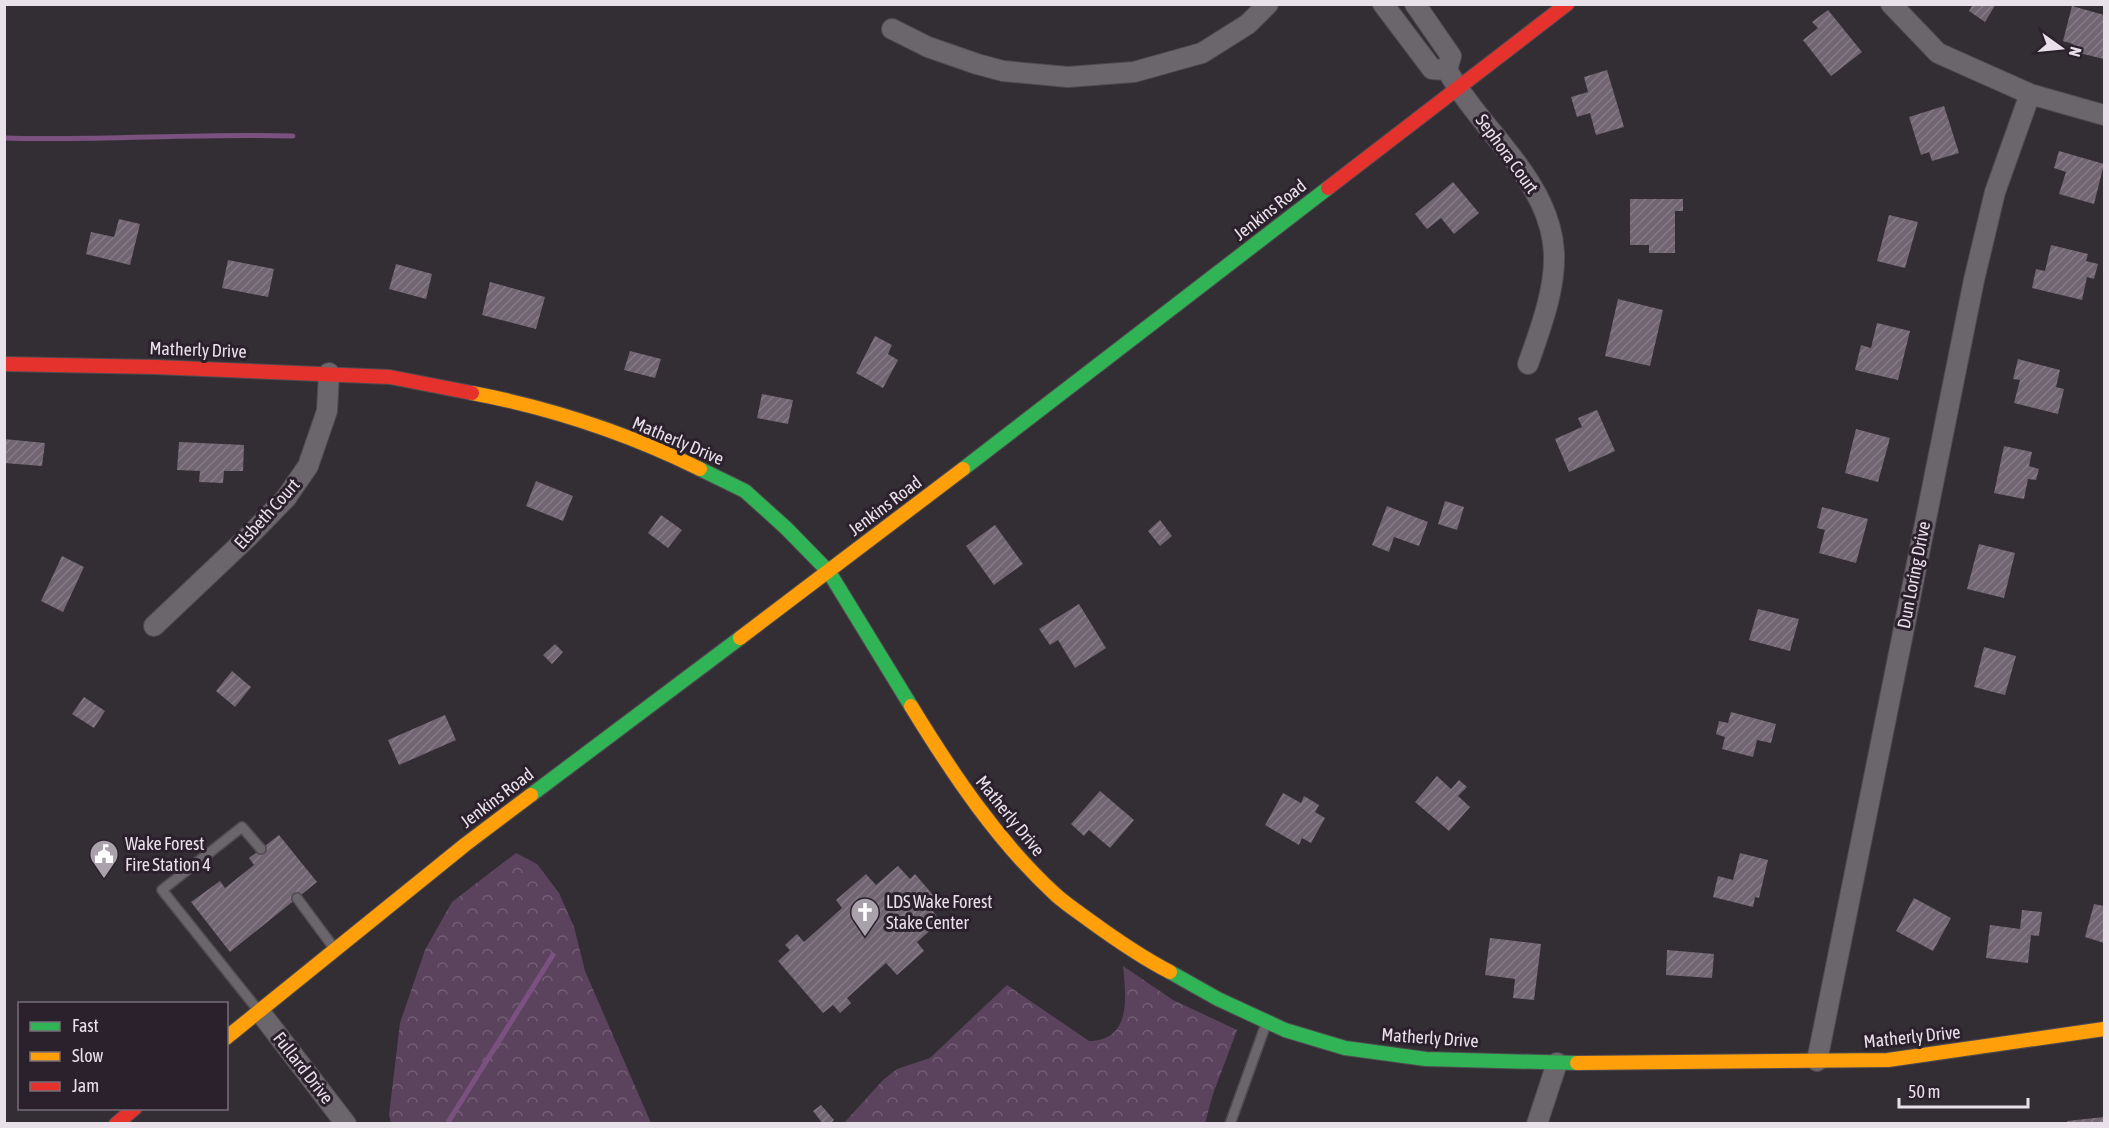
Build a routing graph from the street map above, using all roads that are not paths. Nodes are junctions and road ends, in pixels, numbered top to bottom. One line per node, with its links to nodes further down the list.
1 (1268, 4): 6 (street)
2 (1383, 4): 7 (street)
3 (1415, 4): 7 (street)
4 (1567, 4): 8 (street, Jenkins Road)
5 (1891, 4): 9 (street)
6 (892, 30)
7 (1447, 70): 8 (street, Sephora Court)
8 (1457, 88): 12 (street, Sephora Court); 14 (street, Jenkins Road)
9 (2030, 94): 10 (street); 23 (street, Dun Loring Drive)
10 (2104, 115)
11 (4, 364): 13 (street, Matherly Drive)
12 (1528, 364)
13 (329, 373): 14 (street, Matherly Drive); 15 (street, Elsbeth Court)
14 (829, 572): 18 (street, Jenkins Road); 20 (street, Matherly Drive)
15 (154, 626)
16 (261, 849): 19 (lane)
17 (297, 898): 18 (lane)
18 (336, 950): 19 (street, Jenkins Road)
19 (260, 1012): 22 (street, Jenkins Road); 27 (street, Fullard Drive)
20 (1267, 1022): 24 (street, Matherly Drive); 28 (lane)
21 (2104, 1029): 23 (street, Matherly Drive)
22 (228, 1036)
23 (1817, 1061): 24 (street, Matherly Drive)
24 (1557, 1063): 29 (street)
25 (133, 1110): 26 (street)
26 (116, 1124)
27 (346, 1124)
28 (1230, 1124)
29 (1537, 1124)

